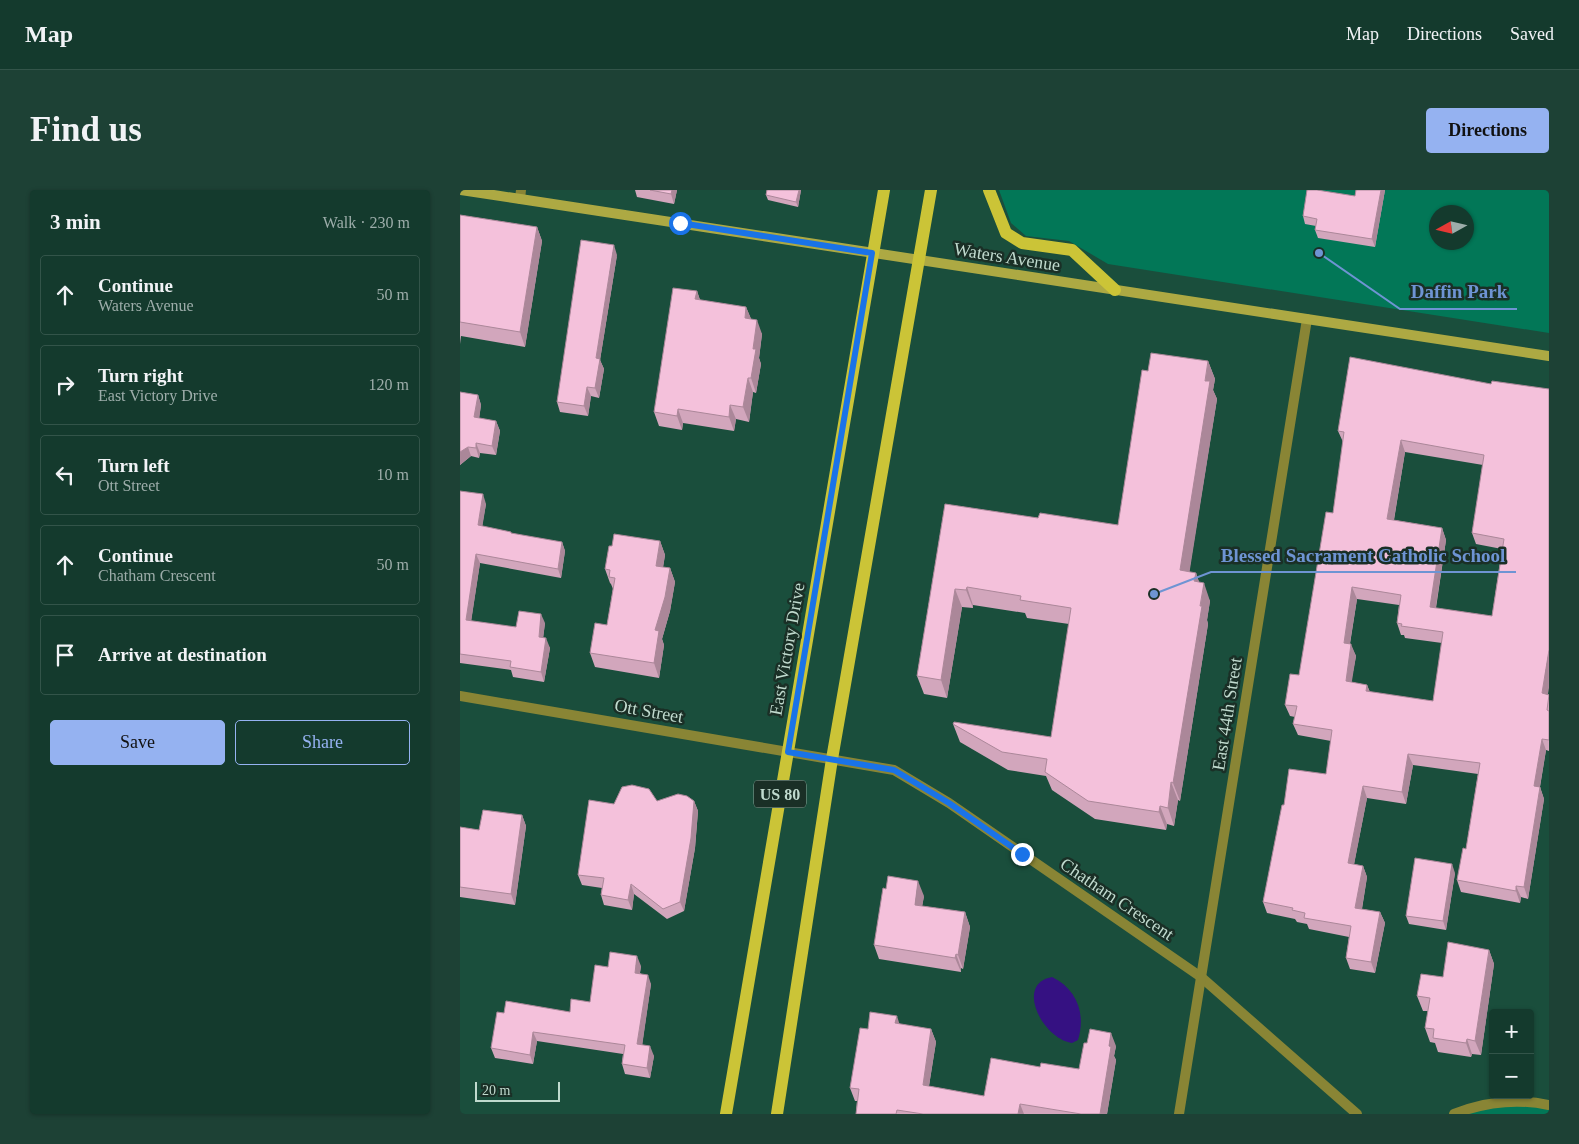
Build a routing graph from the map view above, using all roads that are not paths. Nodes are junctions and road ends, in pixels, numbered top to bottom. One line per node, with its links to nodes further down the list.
1 (461, 190): 5 (main road, Waters Avenue)
2 (884, 190): 6 (main road, East Victory Drive / US 80)
3 (931, 190): 7 (main road, US 80)
4 (989, 190): 8 (main road)
5 (521, 194): 6 (main road, Waters Avenue)
6 (872, 253): 7 (main road, Waters Avenue); 12 (main road, East Victory Drive / US 80)
7 (918, 260): 8 (main road, Waters Avenue); 13 (main road, US 80)
8 (1115, 290): 9 (main road, Waters Avenue)
9 (1307, 319): 10 (main road, Waters Avenue); 14 (street, East 44th Street)
10 (1549, 356)
11 (460, 696): 12 (street, Ott Street)
12 (788, 752): 13 (street, Ott Street); 16 (main road, East Victory Drive / US 80)
13 (832, 759): 14 (street, Chatham Crescent); 17 (main road, US 80)
14 (1201, 977): 18 (street, East 44th Street); 19 (street, Chatham Crescent)
15 (1549, 1105): 20 (street)
16 (726, 1114)
17 (777, 1114)
18 (1179, 1114)
19 (1357, 1114)
20 (1454, 1114)

